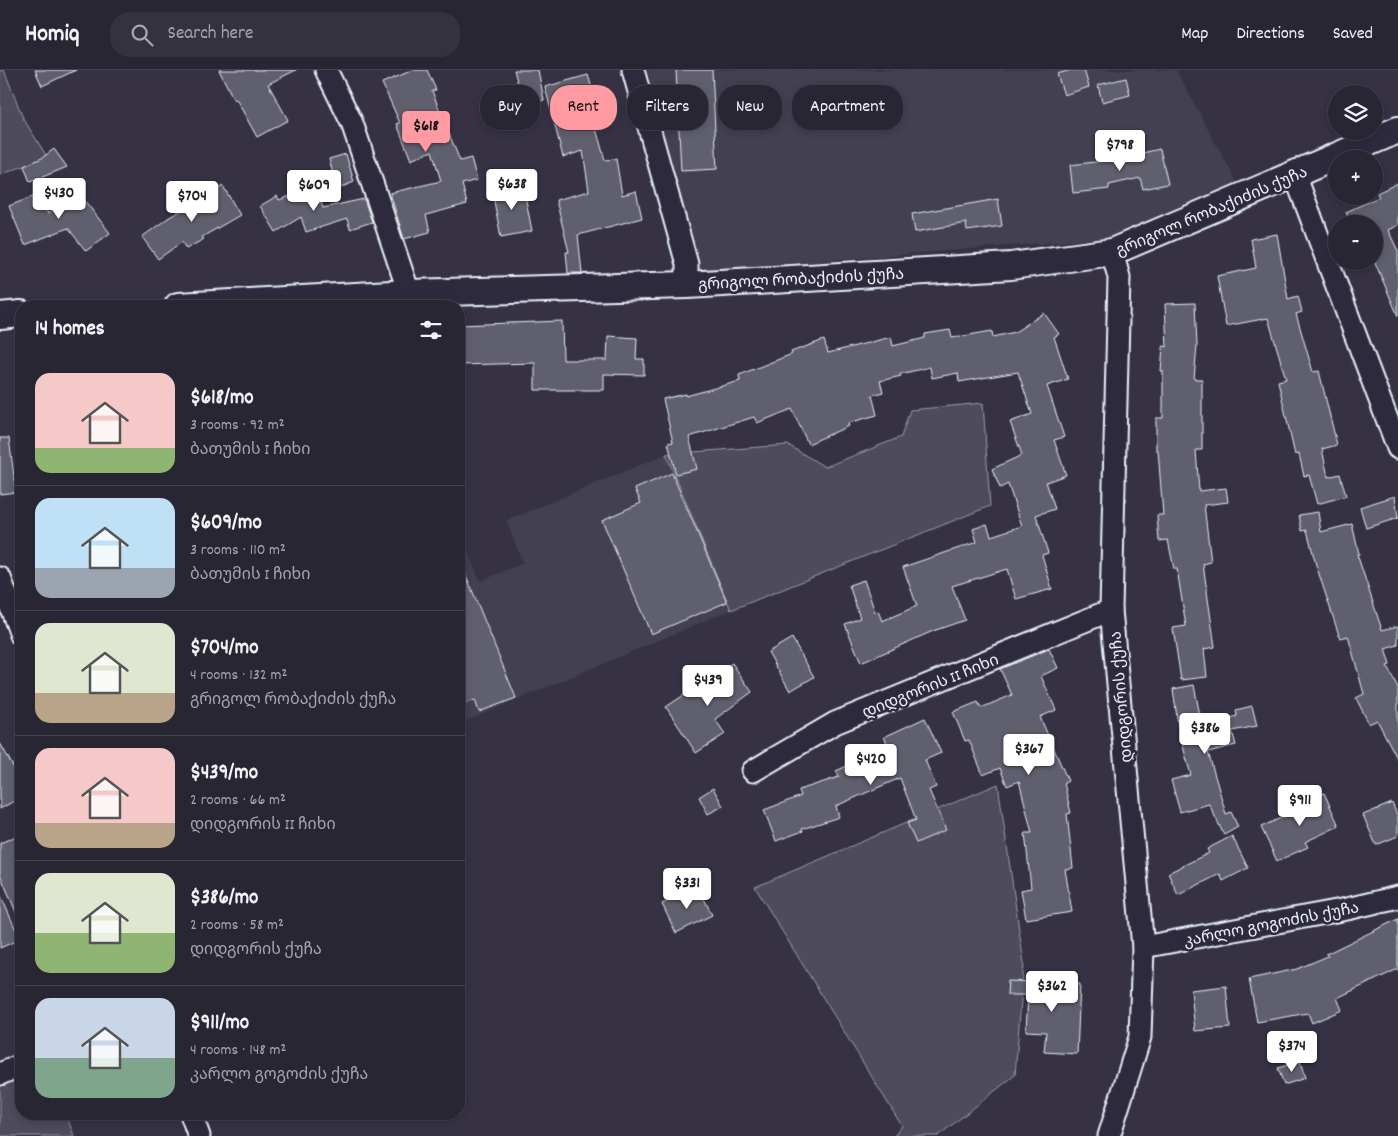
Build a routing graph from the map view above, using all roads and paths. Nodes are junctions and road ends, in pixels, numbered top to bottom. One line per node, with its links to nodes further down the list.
1 (326, 70): 7 (street)
2 (633, 70): 6 (street)
3 (1398, 130): 4 (street, გრიგოლ რობაქიძის ქუჩა)
4 (1294, 175): 5 (street, გრიგოლ რობაქიძის ქუჩა); 11 (street)
5 (1112, 252): 6 (street, გრიგოლ რობაქიძის ქუჩა); 13 (street, დიდგორის ქუჩა)
6 (687, 285): 7 (street, გრიგოლ რობაქიძის ქუჩა)
7 (409, 293): 8 (street, გრიგოლ რობაქიძის ქუჩა)
8 (285, 300)
9 (15, 315): 10 (street)
10 (0, 316)
11 (1398, 448)
12 (0, 578): 14 (street)
13 (1111, 610): 15 (street, დიდგორის II ჩიხი); 17 (street, დიდგორის ქუჩა)
14 (15, 619)
15 (753, 771)
16 (1398, 897): 17 (street, კარლო გოგოძის ქუჩა)
17 (1143, 947): 22 (street, დიდგორის ქუჩა)
18 (15, 1068): 19 (street)
19 (0, 1074)
20 (193, 1120): 21 (street)
21 (199, 1136)
22 (1109, 1136)

